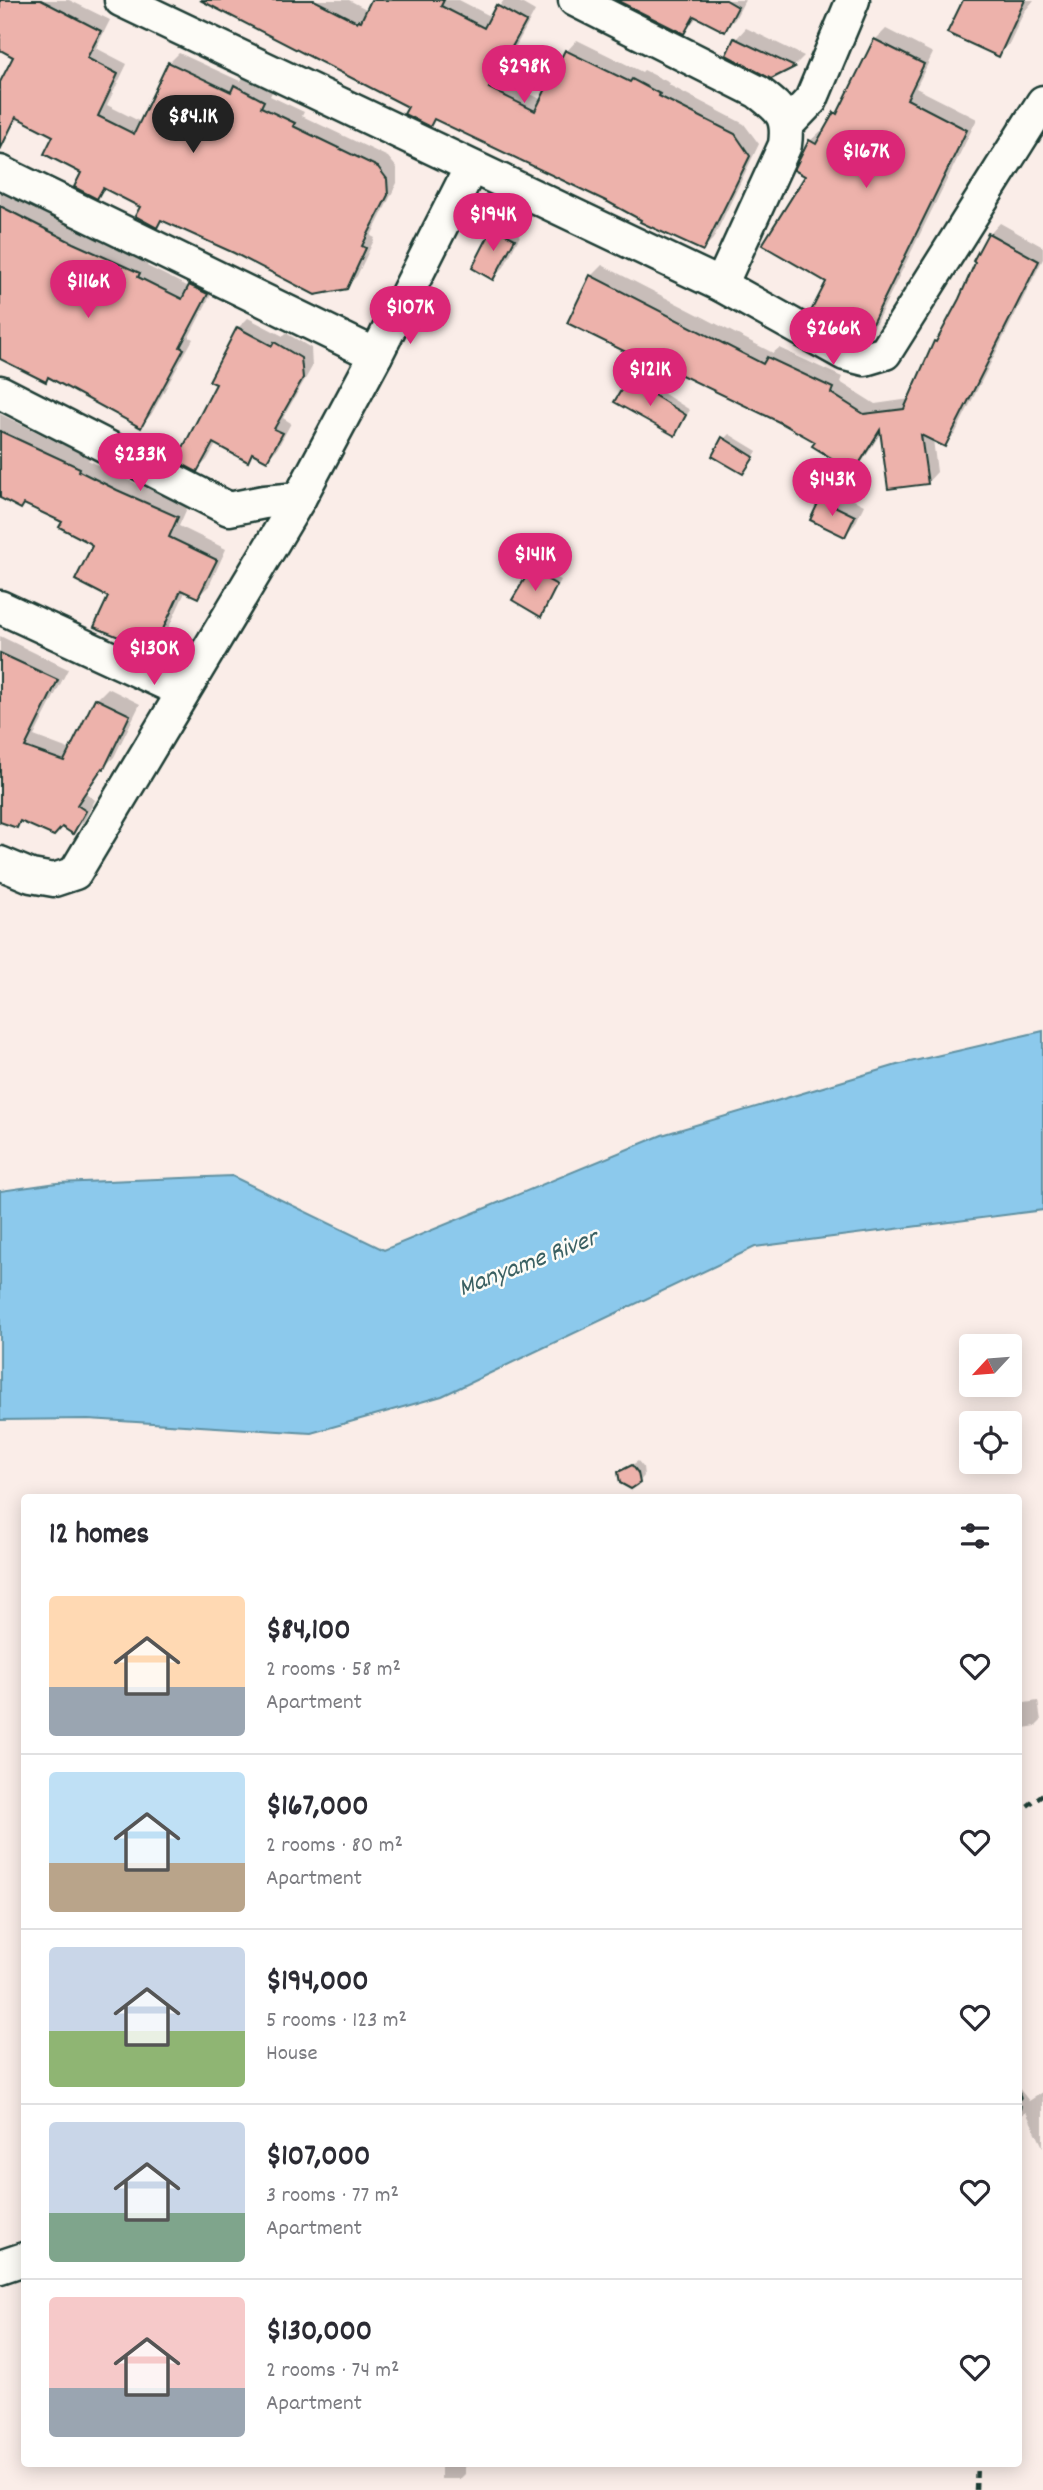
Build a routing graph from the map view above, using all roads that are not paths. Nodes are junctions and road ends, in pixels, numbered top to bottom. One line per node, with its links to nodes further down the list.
1 (121, 0): 6 (street)
2 (575, 0): 5 (street)
3 (853, 0): 5 (street)
4 (1043, 103): 8 (street)
5 (788, 125): 8 (street)
6 (471, 167): 8 (street); 9 (street)
7 (0, 172): 9 (street)
8 (721, 285)
9 (376, 355): 11 (street)
10 (0, 392): 11 (street)
11 (299, 499): 13 (street)
12 (0, 607): 13 (street)
13 (182, 691): 14 (street)
14 (0, 863)
15 (21, 2260): 16 (street)
16 (0, 2267)

